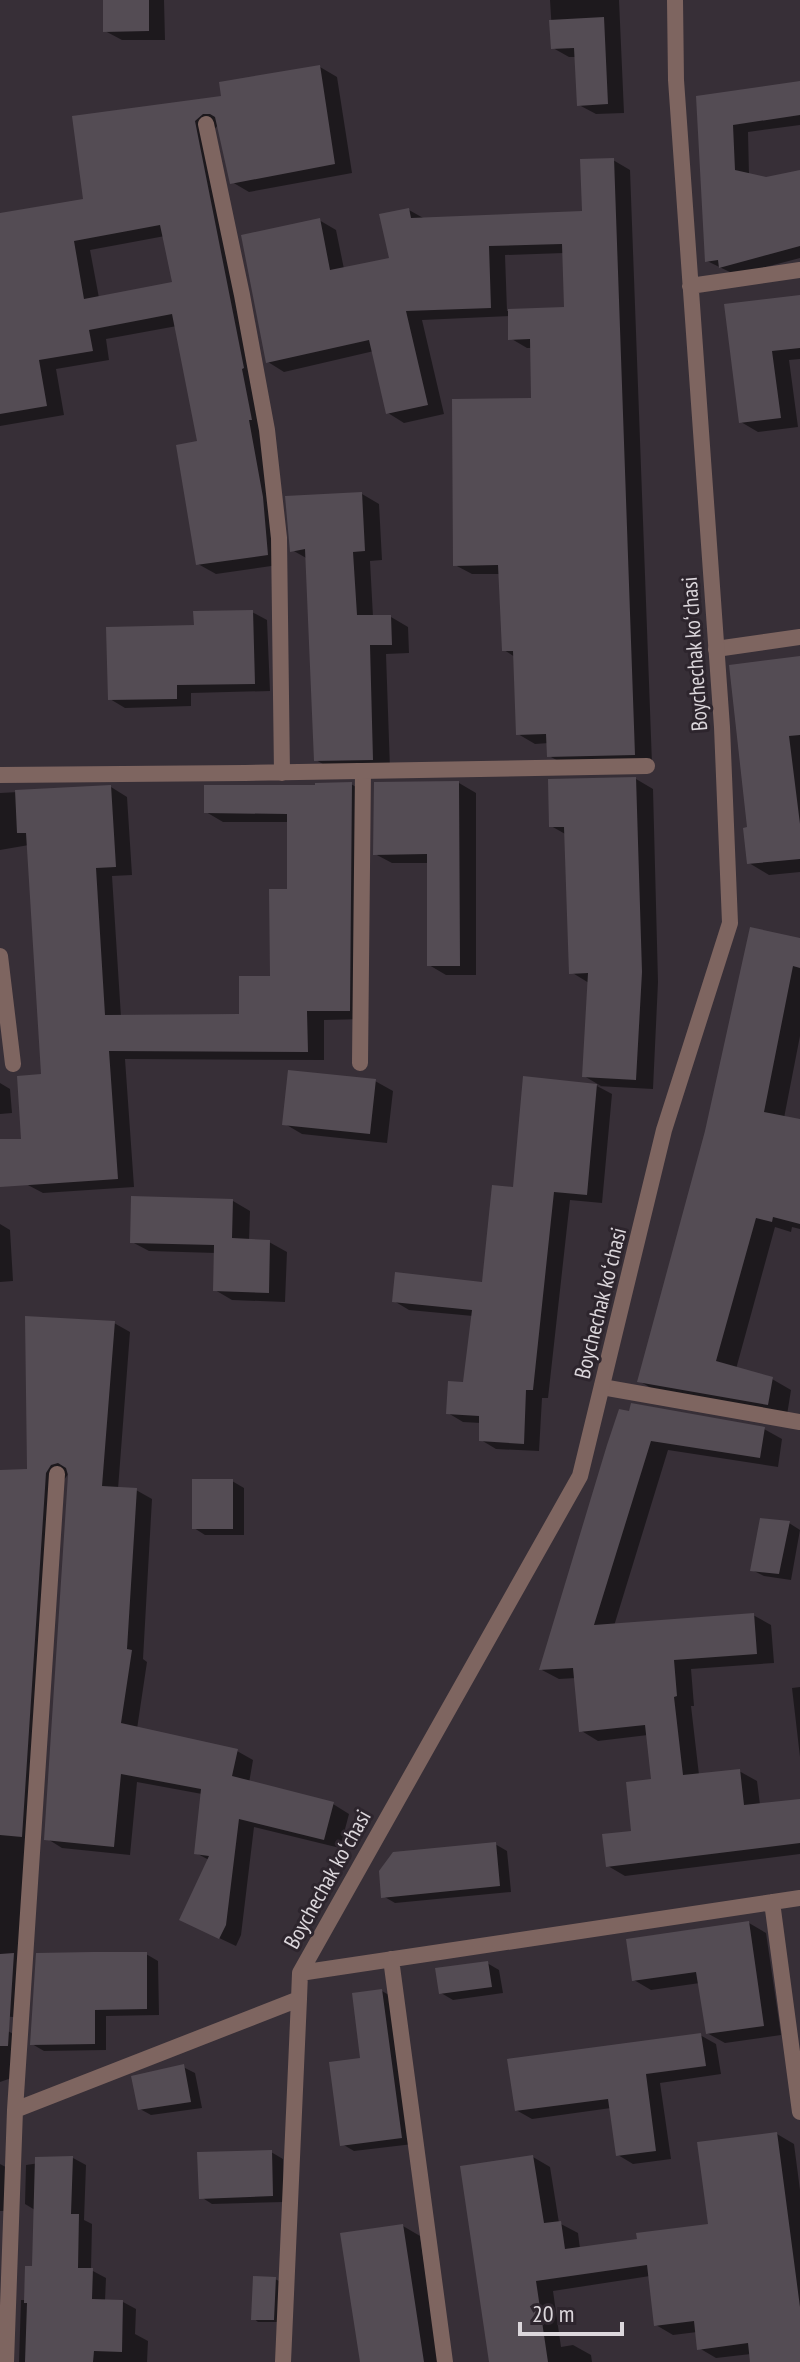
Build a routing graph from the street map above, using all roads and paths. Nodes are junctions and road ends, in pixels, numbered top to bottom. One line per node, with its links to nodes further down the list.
1 (675, 0): 4 (street, Boychechak koʻchasi)
2 (206, 124): 9 (street)
3 (800, 270): 4 (street)
4 (690, 286): 6 (street, Boychechak koʻchasi)
5 (800, 637): 6 (street)
6 (716, 649): 14 (street, Boychechak koʻchasi)
7 (647, 766): 8 (street)
8 (363, 771): 9 (street); 12 (street)
9 (282, 773): 10 (street)
10 (0, 775)
11 (0, 956): 13 (street)
12 (360, 1063)
13 (13, 1064)
14 (602, 1387): 15 (street); 20 (street, Boychechak koʻchasi)
15 (800, 1422)
16 (57, 1474): 22 (street)
17 (800, 1898): 18 (street)
18 (772, 1902): 19 (street); 23 (street)
19 (391, 1959): 20 (street); 26 (street)
20 (300, 1973): 21 (street, Boychechak koʻchasi)
21 (299, 1999): 22 (street); 25 (street, Boychechak koʻchasi)
22 (15, 2110): 24 (street)
23 (800, 2112)
24 (6, 2362)
25 (283, 2362)
26 (445, 2362)

